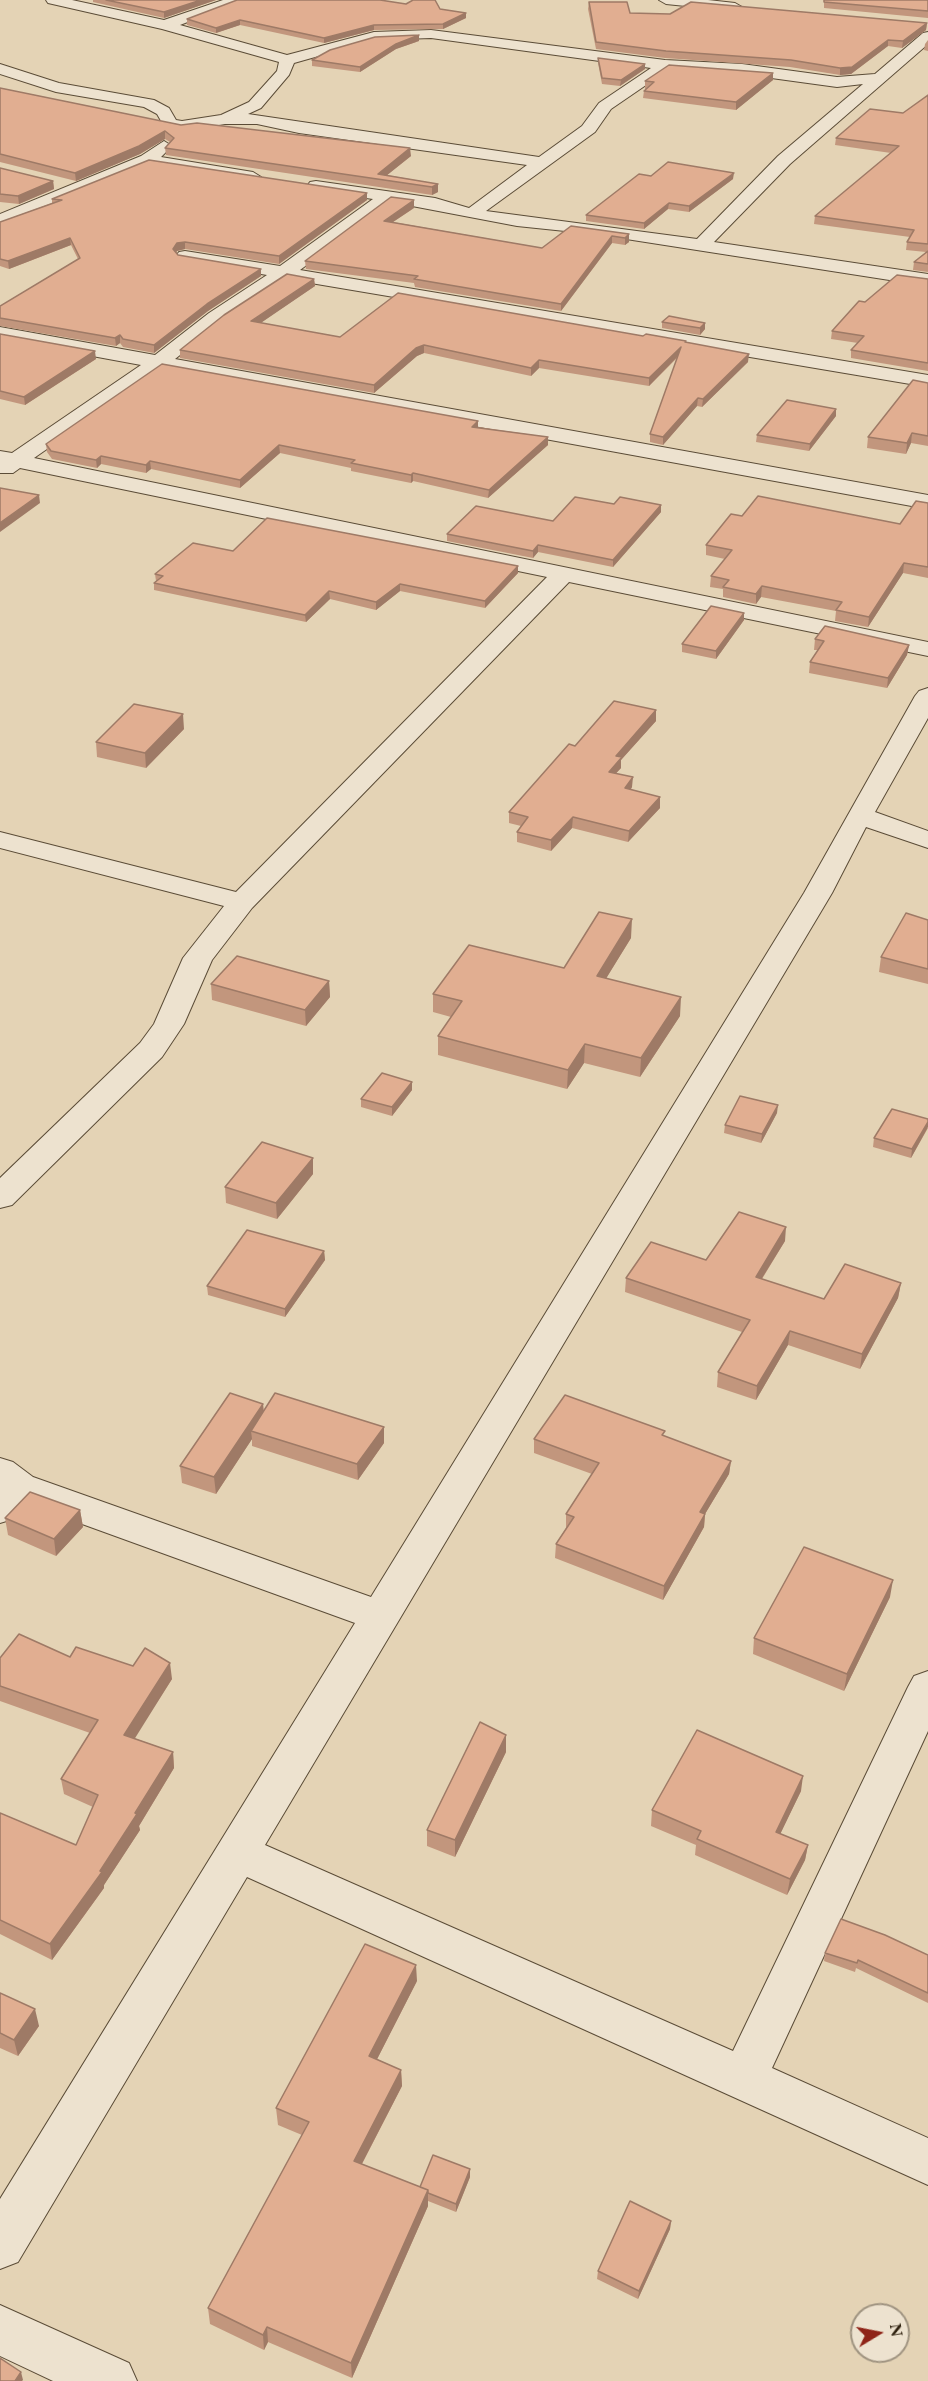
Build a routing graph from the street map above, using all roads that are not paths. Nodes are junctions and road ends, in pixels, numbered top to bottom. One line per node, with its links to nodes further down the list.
1 (53, 0): 5 (street)
2 (237, 0): 5 (street)
3 (666, 0): 4 (street)
4 (745, 5)
5 (165, 25): 7 (street)
6 (928, 36): 10 (street)
7 (287, 60): 8 (street); 11 (street)
8 (665, 64): 10 (street); 14 (street)
9 (0, 69): 12 (street)
10 (880, 78): 22 (street)
11 (225, 119): 12 (street); 14 (street)
12 (182, 126): 13 (street)
13 (147, 160): 15 (street); 18 (street)
14 (542, 162): 20 (street)
15 (267, 179)
16 (46, 180): 18 (street)
17 (299, 183): 19 (street)
18 (76, 188): 21 (street)
19 (388, 196): 20 (street); 25 (street)
20 (472, 214): 22 (street)
21 (0, 220)
22 (700, 245): 26 (street)
23 (185, 255): 25 (street)
24 (928, 262): 26 (street)
25 (282, 274): 28 (street); 29 (street)
26 (921, 279)
27 (0, 333): 28 (street)
28 (160, 361): 30 (street); 31 (street)
29 (928, 381)
30 (5, 463): 32 (street)
31 (928, 502)
32 (564, 573): 33 (street); 38 (street)
33 (928, 649)
34 (928, 696): 35 (street)
35 (860, 816): 37 (street); 41 (street)
36 (0, 840): 38 (street)
37 (928, 840)
38 (242, 902): 39 (street)
39 (0, 1197)
40 (7, 1489): 41 (street)
41 (380, 1616): 43 (street)
42 (928, 1687): 44 (street)
43 (238, 1853): 44 (street); 46 (street)
44 (744, 2078): 45 (street)
45 (928, 2162)
46 (0, 2245)
47 (0, 2330): 48 (street)
48 (111, 2381)

